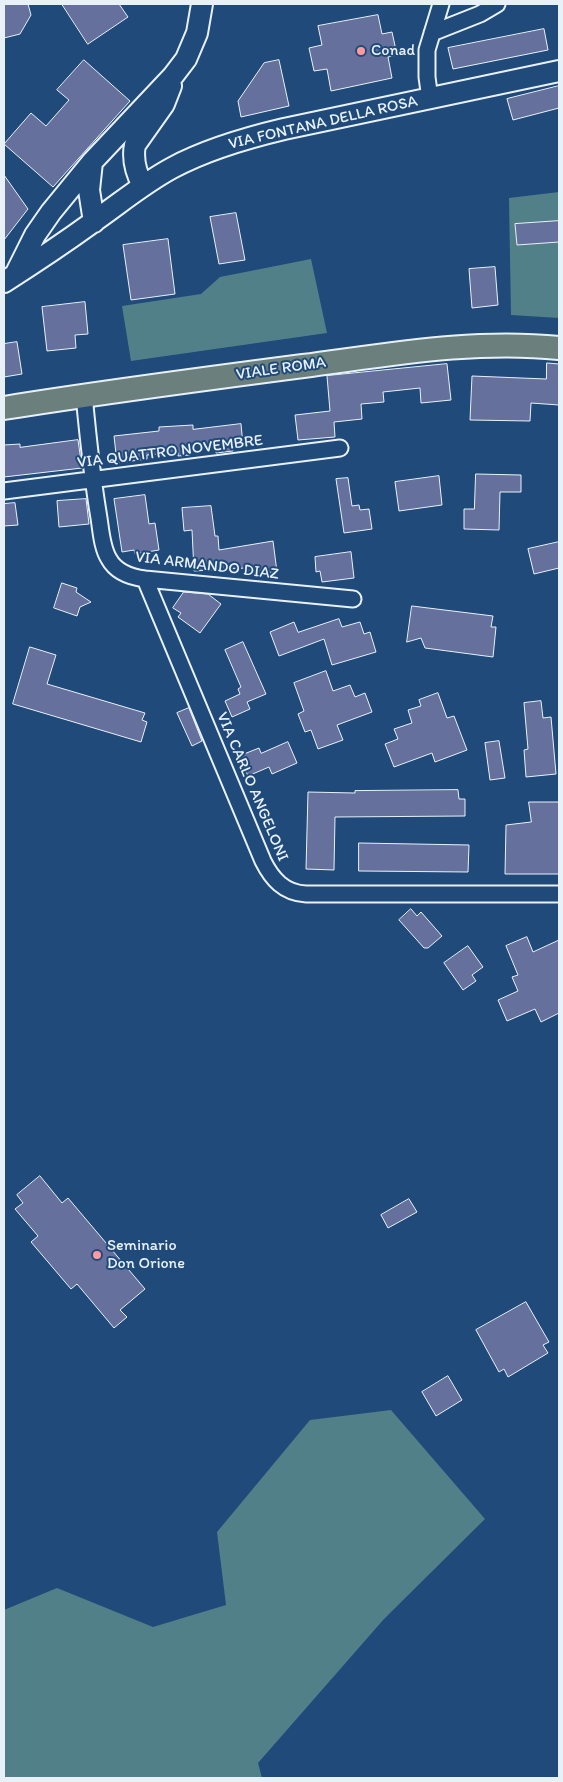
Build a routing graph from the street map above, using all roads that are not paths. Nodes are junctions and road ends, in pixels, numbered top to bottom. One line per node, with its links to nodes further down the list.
1 (202, 4): 6 (main road)
2 (441, 4): 4 (street)
3 (497, 4): 4 (street)
4 (432, 33): 7 (street)
5 (559, 71): 7 (main road, VIA FONTANA DELLA ROSA)
6 (173, 76): 8 (main road); 9 (main road)
7 (430, 99): 9 (main road, VIA FONTANA DELLA ROSA)
8 (92, 162): 10 (main road); 11 (main road)
9 (143, 186): 10 (main road, VIA FONTANA DELLA ROSA)
10 (94, 222): 11 (main road, VIA FONTANA DELLA ROSA)
11 (9, 278)
12 (559, 348): 13 (main road, VIALE ROMA)
13 (84, 396): 14 (main road, VIALE ROMA); 16 (street, VIA ARMANDO DIAZ)
14 (4, 408)
15 (340, 448): 16 (street, VIA QUATTRO NOVEMBRE)
16 (93, 480): 17 (street, VIA QUATTRO NOVEMBRE); 18 (street, VIA ARMANDO DIAZ)
17 (4, 491)
18 (145, 579): 19 (street, VIA ARMANDO DIAZ); 20 (street, VIA CARLO ANGELONI)
19 (354, 600)
20 (559, 894)

